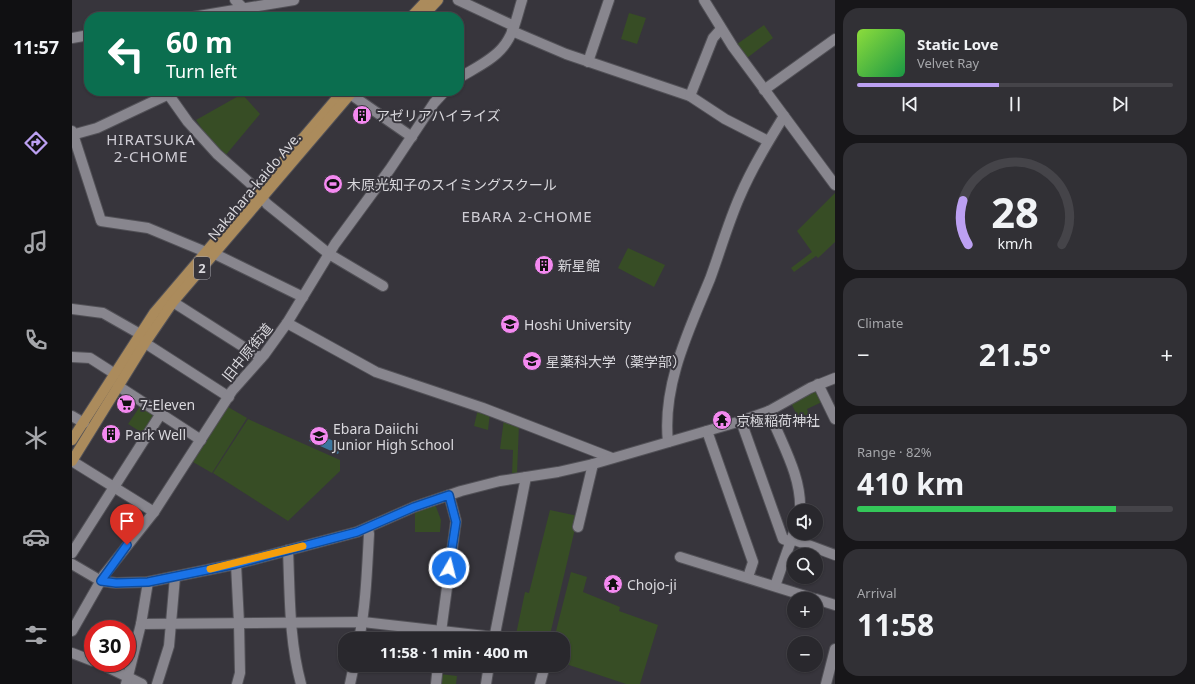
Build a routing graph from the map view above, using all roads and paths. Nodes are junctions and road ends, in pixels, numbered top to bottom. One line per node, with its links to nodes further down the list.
1 (235, 0): 9 (street)
2 (293, 0): 9 (street)
3 (427, 0): 12 (main road)
4 (438, 0): 13 (main road)
5 (458, 0): 14 (street)
6 (522, 0): 14 (street)
7 (609, 0): 19 (street)
8 (704, 0): 15 (street)
9 (244, 8): 10 (street); 11 (street)
10 (221, 12)
11 (248, 12)
12 (416, 12)
13 (427, 12)
14 (513, 29): 19 (street); 20 (street)
15 (721, 29): 21 (street); 27 (street)
16 (84, 36): 17 (street)
17 (72, 38)
18 (835, 39): 21 (street)
19 (588, 62): 27 (street)
20 (464, 75)
21 (764, 90): 28 (street)
22 (160, 96): 29 (street)
23 (168, 96): 33 (street)
24 (346, 96): 33 (main road, Nakahara-kaido Ave. / 2)
25 (355, 96): 30 (street)
26 (440, 96): 30 (street, 旧中原街道)
27 (690, 96): 31 (street)
28 (784, 116): 31 (street); 32 (street)
29 (72, 134): 34 (street)
30 (412, 137): 35 (street, 旧中原街道)
31 (768, 141): 58 (street)
32 (835, 185)
33 (260, 194): 34 (main road, Nakahara-kaido Ave. / 2); 35 (street)
34 (210, 253): 37 (street); 38 (main road, Nakahara-kaido Ave. / 2); 41 (main road, Nakahara-kaido Ave. / 2)
35 (329, 254): 36 (street); 37 (street, 旧中原街道)
36 (383, 286)
37 (303, 297): 40 (street, 旧中原街道)
38 (173, 302): 41 (main road, Nakahara-kaido Ave. / 2); 43 (street)
39 (72, 309): 41 (street)
40 (287, 323): 43 (street, 旧中原街道); 59 (street)
41 (142, 339): 44 (main road, Nakahara-kaido Ave. / 2); 47 (main road, Nakahara-kaido Ave. / 2); 48 (street)
42 (72, 357): 44 (street)
43 (261, 358): 48 (street, 旧中原街道)
44 (115, 374): 54 (main road, Nakahara-kaido Ave. / 2)
45 (835, 378): 46 (street)
46 (818, 384): 49 (street); 52 (street)
47 (118, 386): 50 (street); 60 (main road, Nakahara-kaido Ave. / 2)
48 (229, 397): 57 (street, 旧中原街道)
49 (769, 411): 53 (street); 65 (street)
50 (160, 415): 57 (street); 63 (street)
51 (72, 416): 54 (street)
52 (835, 419)
53 (742, 421): 55 (street); 69 (street)
54 (84, 423): 56 (main road, Nakahara-kaido Ave. / 2)
55 (707, 431): 58 (street); 79 (street)
56 (72, 440)
57 (202, 440): 66 (street, 旧中原街道)
58 (668, 442): 59 (street)
59 (612, 458): 61 (street)
60 (72, 461): 63 (street)
61 (593, 464): 62 (street); 67 (street)
62 (526, 477): 64 (street); 95 (street)
63 (114, 486): 66 (street); 73 (street)
64 (449, 495): 68 (street); 94 (street)
65 (801, 504)
66 (154, 512): 80 (street, 旧中原街道)
67 (578, 527)
68 (368, 528): 72 (street); 87 (street)
69 (787, 539)
70 (791, 540): 82 (street)
71 (797, 540): 74 (street)
72 (288, 550): 77 (street); 86 (street)
73 (72, 553)
74 (835, 555)
75 (680, 557): 79 (street)
76 (72, 564): 80 (street)
77 (236, 564): 78 (street); 89 (street)
78 (175, 577): 81 (street); 88 (street)
79 (748, 577): 82 (street)
80 (101, 581): 81 (street); 91 (street, 旧中原街道)
81 (148, 582): 90 (street)
82 (775, 586): 83 (street)
83 (793, 592)
84 (823, 601): 85 (street)
85 (835, 605)
86 (290, 622): 87 (street); 89 (street); 108 (street)
87 (363, 622): 92 (street); 93 (street)
88 (172, 623): 89 (street); 90 (street); 106 (street)
89 (239, 623): 107 (street)
90 (141, 624): 104 (street)
91 (72, 631)
92 (361, 632)
93 (427, 632)
94 (440, 632)
95 (495, 632)
96 (835, 649): 113 (street)
97 (72, 653): 98 (street)
98 (84, 658)
99 (114, 672): 104 (street)
100 (353, 672): 109 (street)
101 (437, 672): 110 (street)
102 (488, 672): 111 (street)
103 (543, 672): 112 (street)
104 (127, 680): 105 (street)
105 (142, 684)
106 (157, 684)
107 (237, 684)
108 (301, 684)
109 (350, 684)
110 (436, 684)
111 (486, 684)
112 (540, 684)
113 (826, 684)

